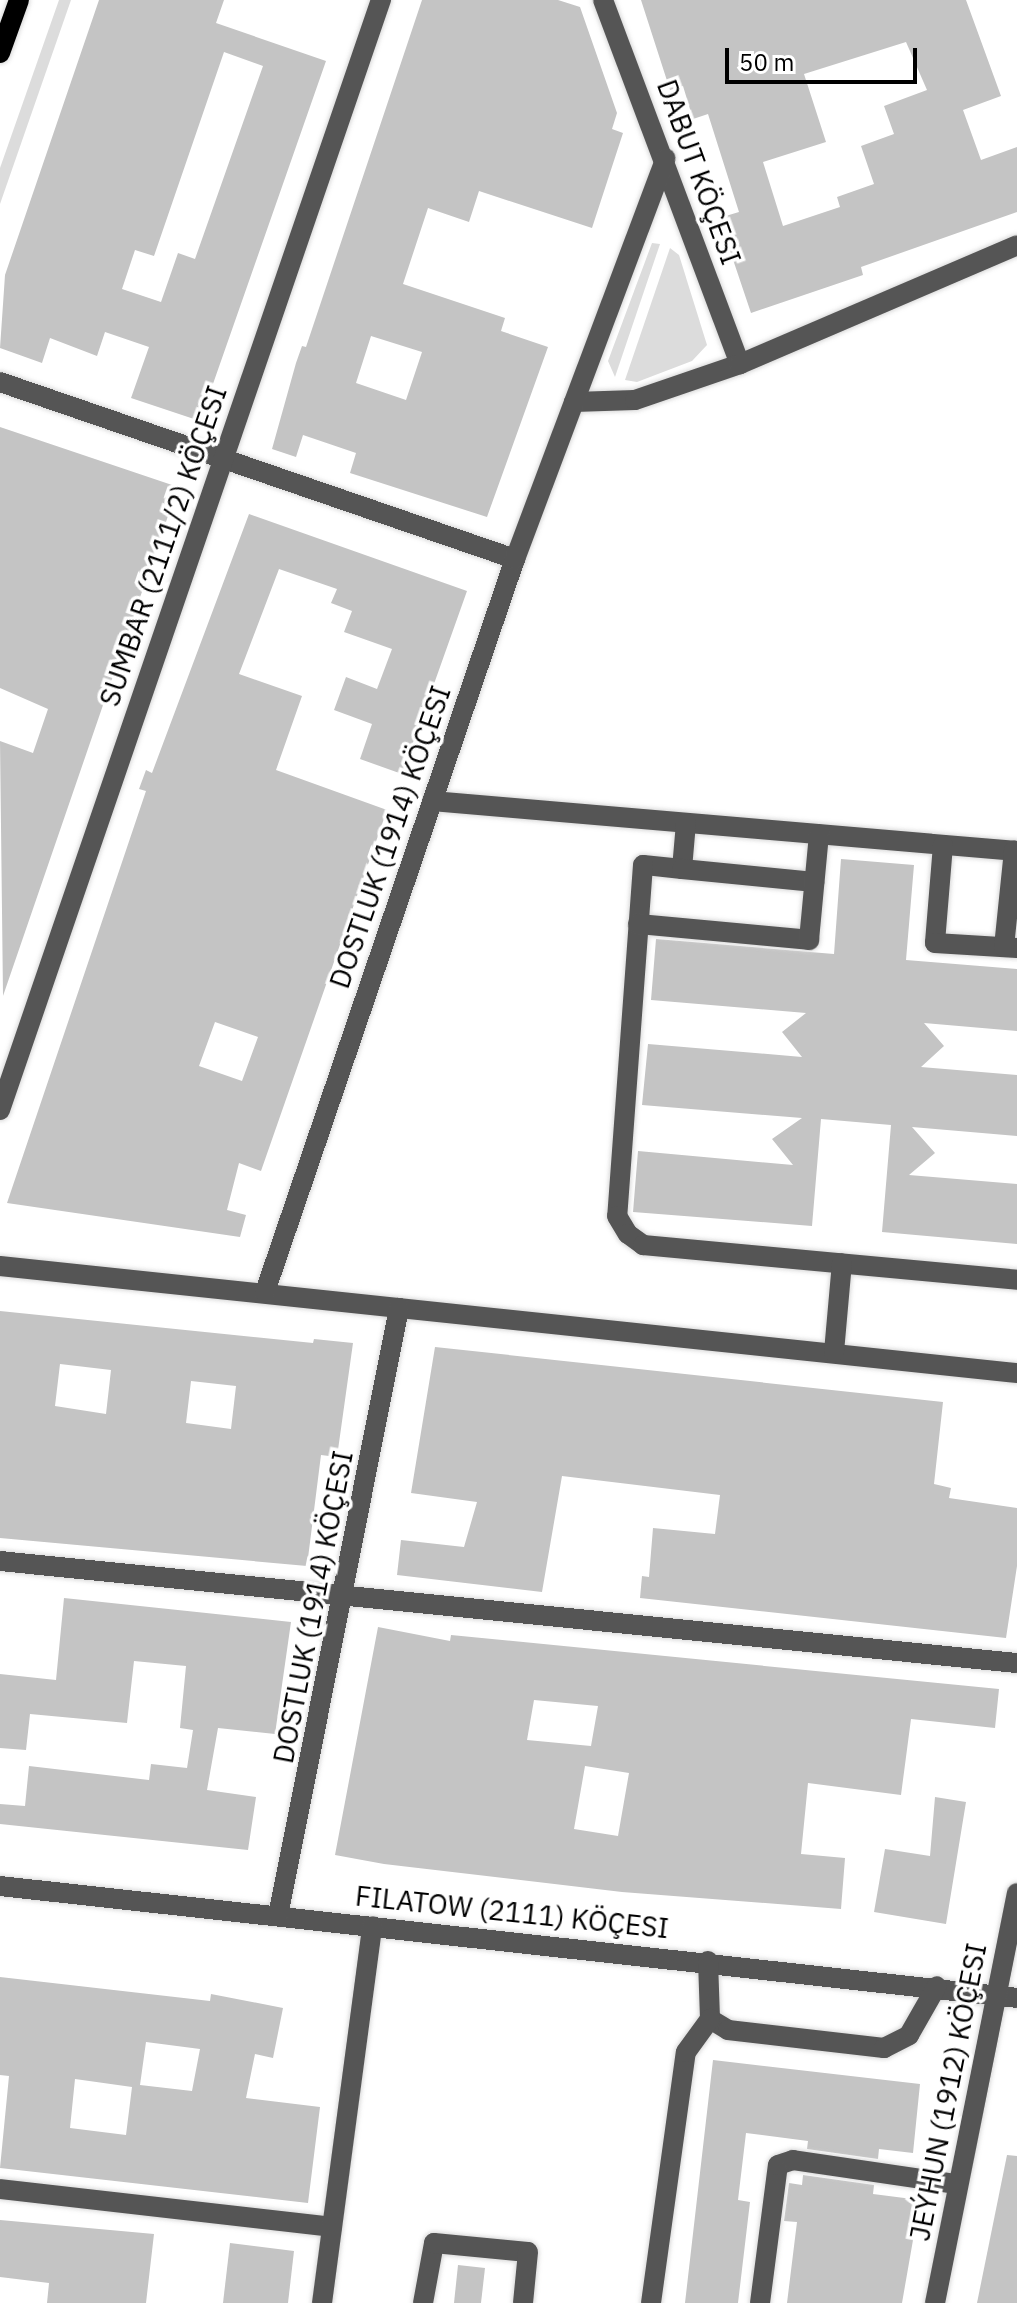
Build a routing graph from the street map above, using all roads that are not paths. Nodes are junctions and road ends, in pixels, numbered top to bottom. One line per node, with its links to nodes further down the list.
1 (19, 0): 4 (main road)
2 (381, 0): 10 (street, SUMBAR (2111/2) KÖÇESI)
3 (603, 0): 5 (street, DABUT KÖÇESI)
4 (0, 53)
5 (666, 158): 7 (street, DABUT KÖÇESI); 9 (street, DOSTLUK (1914) KÖÇESI)
6 (1017, 245): 7 (street)
7 (740, 364): 9 (street)
8 (0, 382): 10 (street)
9 (574, 402): 11 (street, DOSTLUK (1914) KÖÇESI)
10 (223, 456): 11 (street); 21 (street, SUMBAR (2111/2) KÖÇESI)
11 (515, 559): 12 (street, DOSTLUK (1914) KÖÇESI)
12 (432, 801): 13 (street); 25 (street, DOSTLUK (1914) KÖÇESI)
13 (686, 823): 14 (street); 17 (street)
14 (819, 834): 15 (street); 18 (street)
15 (943, 845): 16 (street); 20 (street)
16 (1016, 851): 20 (street)
17 (682, 869): 18 (street); 19 (street)
18 (814, 882): 19 (street)
19 (638, 924): 22 (street)
20 (1011, 948)
21 (0, 1110)
22 (842, 1263): 24 (street); 27 (street)
23 (0, 1266): 25 (street)
24 (1017, 1280)
25 (265, 1292): 26 (street)
26 (399, 1308): 27 (street); 30 (street, DOSTLUK (1914) KÖÇESI)
27 (834, 1352): 28 (street)
28 (1017, 1373)
29 (0, 1561): 30 (street)
30 (345, 1600): 31 (street); 34 (street, DOSTLUK (1914) KÖÇESI)
31 (1017, 1663)
32 (0, 1886): 34 (street, FILATOW (2111) KÖÇESI)
33 (1017, 1893): 38 (street, JEÝHUN (1912) KÖÇESI)
34 (278, 1916): 35 (street, FILATOW (2111) KÖÇESI)
35 (372, 1926): 36 (street, FILATOW (2111) KÖÇESI); 43 (street)
36 (708, 1961): 37 (street, FILATOW (2111) KÖÇESI); 40 (street)
37 (937, 1986): 38 (street, FILATOW (2111) KÖÇESI); 40 (street)
38 (995, 1995): 39 (street, FILATOW (2111) KÖÇESI); 41 (street, JEÝHUN (1912) KÖÇESI)
39 (1017, 1998)
40 (710, 2019): 47 (street)
41 (955, 2184): 48 (street); 49 (street, JEÝHUN (1912) KÖÇESI)
42 (0, 2189): 43 (street)
43 (332, 2227): 44 (street)
44 (322, 2303)
45 (423, 2303): 46 (street)
46 (523, 2303)
47 (651, 2303)
48 (760, 2303)
49 (935, 2303)

